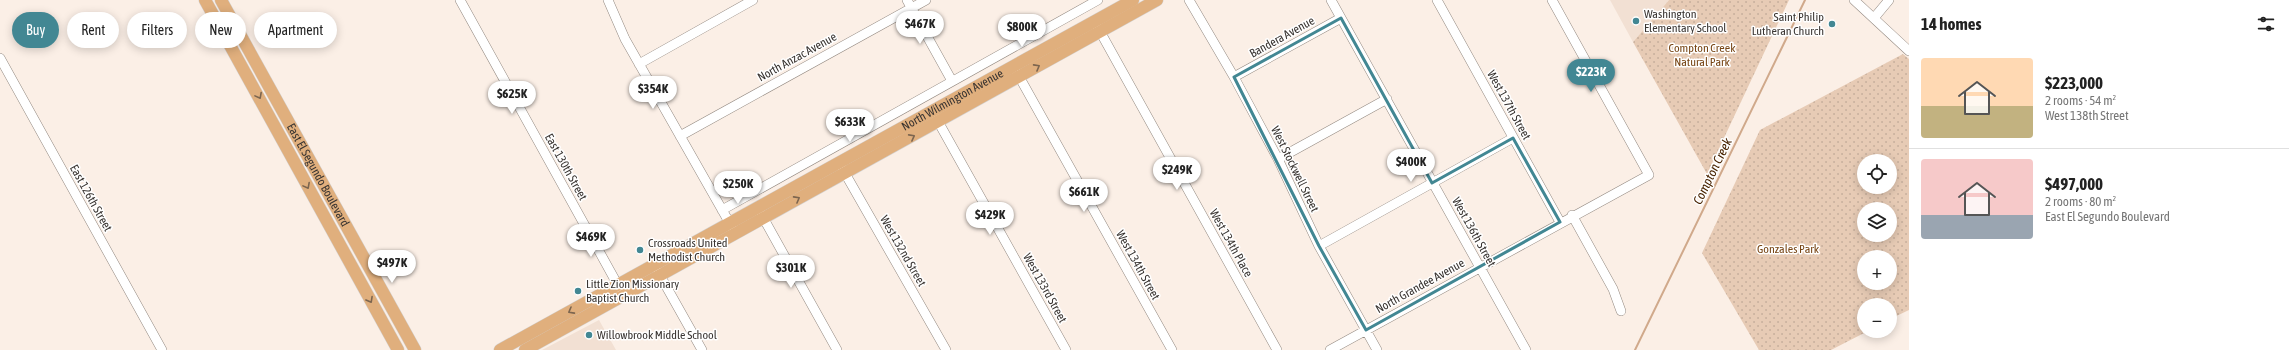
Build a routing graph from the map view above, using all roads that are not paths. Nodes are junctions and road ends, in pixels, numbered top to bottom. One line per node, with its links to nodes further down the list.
1 (205, 0): 47 (main road, East El Segundo Boulevard, one-way to 47)
2 (221, 0): 48 (main road, East El Segundo Boulevard)
3 (460, 0): 43 (street, East 130th Street)
4 (608, 0): 23 (street)
5 (753, 0): 23 (street)
6 (926, 0): 16 (street, North Anzac Avenue)
7 (1098, 0): 26 (street)
8 (1133, 0): 19 (main road, North Wilmington Avenue)
9 (1157, 0): 20 (main road, North Wilmington Avenue)
10 (1189, 0): 25 (street, West Stockwell Street)
11 (1332, 0): 17 (street, West 136th Street)
12 (1437, 0): 31 (street, West 137th Street)
13 (1552, 0): 37 (street, North Grandee Avenue)
14 (1854, 0): 18 (street)
15 (1889, 0): 18 (street)
16 (910, 4): 26 (street); 30 (street, North Anzac Avenue)
17 (1341, 18): 25 (street, Bandera Avenue); 27 (street, West 136th Street)
18 (1874, 18): 21 (street)
19 (1095, 21): 20 (street, West 134th Place); 24 (main road, North Wilmington Avenue)
20 (1101, 32): 24 (main road, North Wilmington Avenue, one-way to 20); 56 (street, West 134th Place)
21 (1909, 51)
22 (0, 58): 46 (street, East 126th Street)
23 (639, 64): 30 (street)
24 (1016, 72): 28 (main road, North Wilmington Avenue); 29 (main road, North Wilmington Avenue); 55 (street, West 134th Street)
25 (1234, 77): 32 (street, West Stockwell Street)
26 (952, 81): 35 (street)
27 (1387, 99): 32 (street); 34 (street, West 136th Street)
28 (932, 111): 29 (street, West 133rd Street); 33 (main road, North Wilmington Avenue)
29 (938, 122): 33 (main road, North Wilmington Avenue, one-way to 29); 54 (street, West 133rd Street)
30 (680, 136): 35 (street)
31 (1513, 138): 34 (street); 38 (street, West 137th Street)
32 (1278, 159): 40 (street, West Stockwell Street)
33 (842, 168): 36 (main road, North Wilmington Avenue); 53 (street, West 132nd Street)
34 (1432, 183): 40 (street); 41 (street, West 136th Street)
35 (722, 210): 39 (street)
36 (760, 213): 39 (main road, North Wilmington Avenue); 52 (street)
37 (1572, 216): 38 (street, North Grandee Avenue); 44 (street)
38 (1560, 222): 41 (street, North Grandee Avenue)
39 (733, 228): 42 (main road, North Wilmington Avenue)
40 (1319, 246): 45 (street, West Stockwell Street)
41 (1479, 267): 45 (street, North Grandee Avenue); 59 (street, West 136th Street)
42 (657, 270): 43 (main road, North Wilmington Avenue); 51 (street)
43 (620, 290): 49 (main road, North Wilmington Avenue, one-way to 49); 50 (main road, North Wilmington Avenue)
44 (1621, 311)
45 (1366, 330): 57 (street, North Grandee Avenue); 58 (street, West Stockwell Street)
46 (162, 350)
47 (398, 350)
48 (416, 350)
49 (500, 350)
50 (525, 350)
51 (702, 350)
52 (837, 350)
53 (946, 350)
54 (1066, 350)
55 (1172, 350)
56 (1277, 350)
57 (1330, 350)
58 (1377, 350)
59 (1526, 350)

